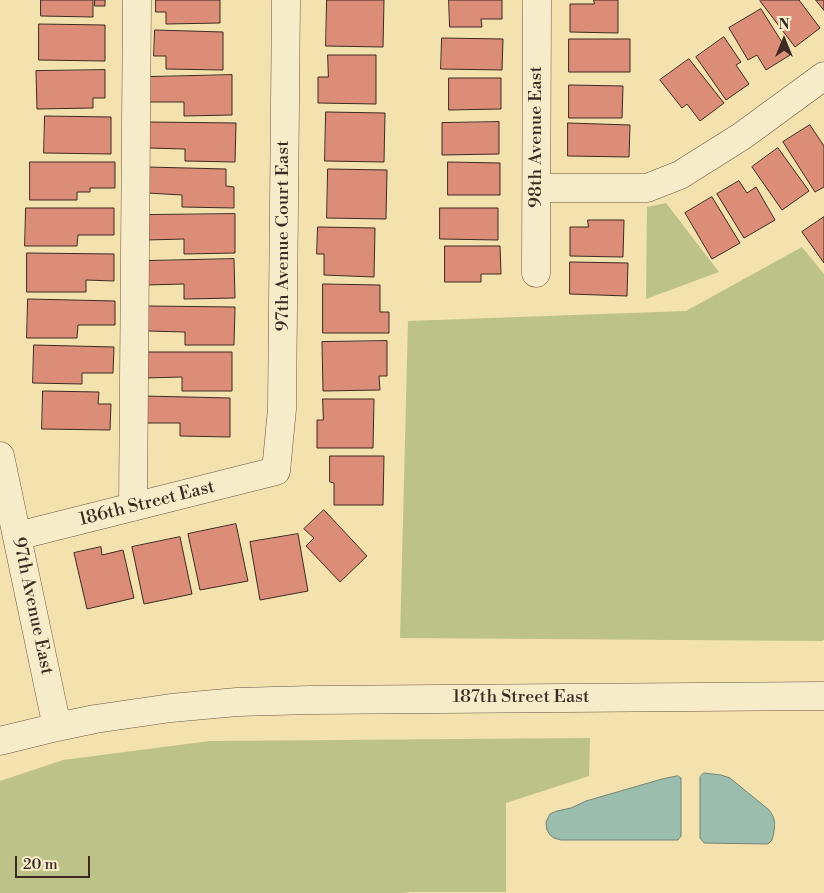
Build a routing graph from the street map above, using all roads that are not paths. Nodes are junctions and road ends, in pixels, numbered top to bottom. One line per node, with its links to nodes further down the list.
1 (137, 0): 9 (street)
2 (286, 0): 8 (street, 97th Avenue Court East)
3 (537, 0): 5 (street, 98th Avenue East)
4 (823, 80): 5 (street)
5 (536, 188): 6 (street, 98th Avenue East)
6 (536, 273)
7 (0, 456): 10 (street, 97th Avenue East)
8 (276, 471): 9 (street, 186th Street East)
9 (133, 507): 10 (street, 186th Street East)
10 (17, 536): 12 (street, 97th Avenue East)
11 (824, 696): 12 (street, 187th Street East)
12 (57, 727): 13 (street, 187th Street East)
13 (0, 742)

